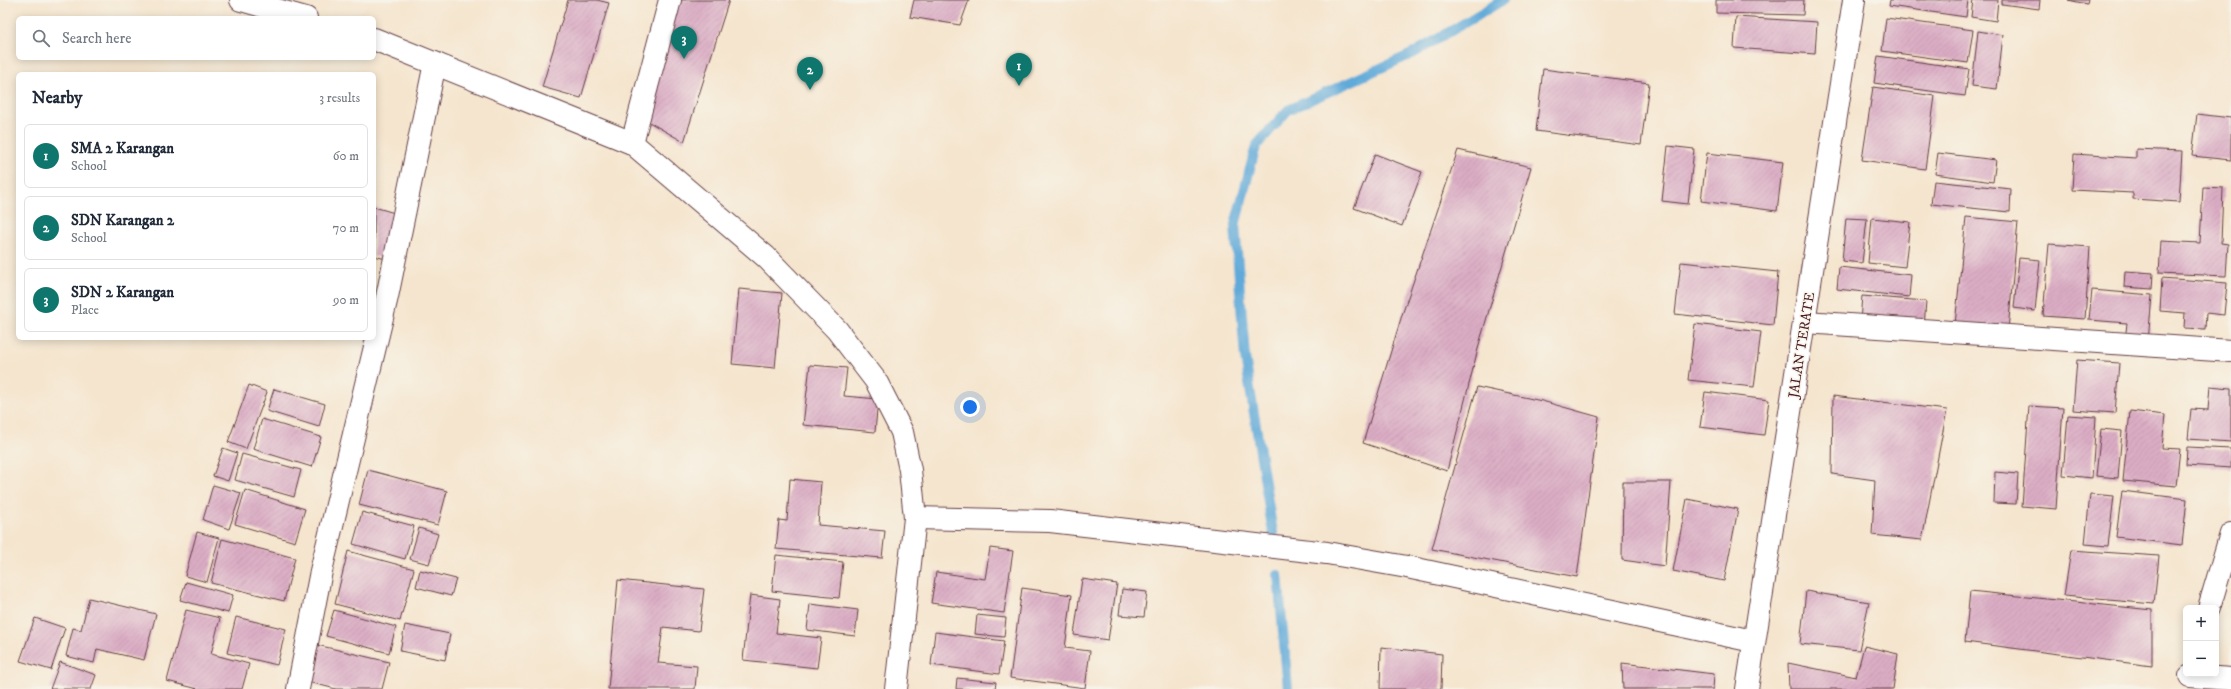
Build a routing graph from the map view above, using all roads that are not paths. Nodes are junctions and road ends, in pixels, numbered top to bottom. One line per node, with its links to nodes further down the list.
1 (241, 0): 4 (street)
2 (670, 0): 7 (street)
3 (1854, 0): 8 (street, JALAN TERATE)
4 (299, 16)
5 (376, 40): 6 (street)
6 (435, 62): 7 (street); 16 (street)
7 (632, 143): 10 (street)
8 (1805, 322): 9 (street); 13 (street, JALAN TERATE)
9 (2231, 351)
10 (914, 518): 13 (street); 17 (street)
11 (2231, 534): 12 (street)
12 (2211, 605)
13 (1753, 641): 18 (street, JALAN TERATE)
14 (2231, 679): 15 (street)
15 (2189, 680)
16 (298, 689)
17 (896, 689)
18 (1747, 689)

